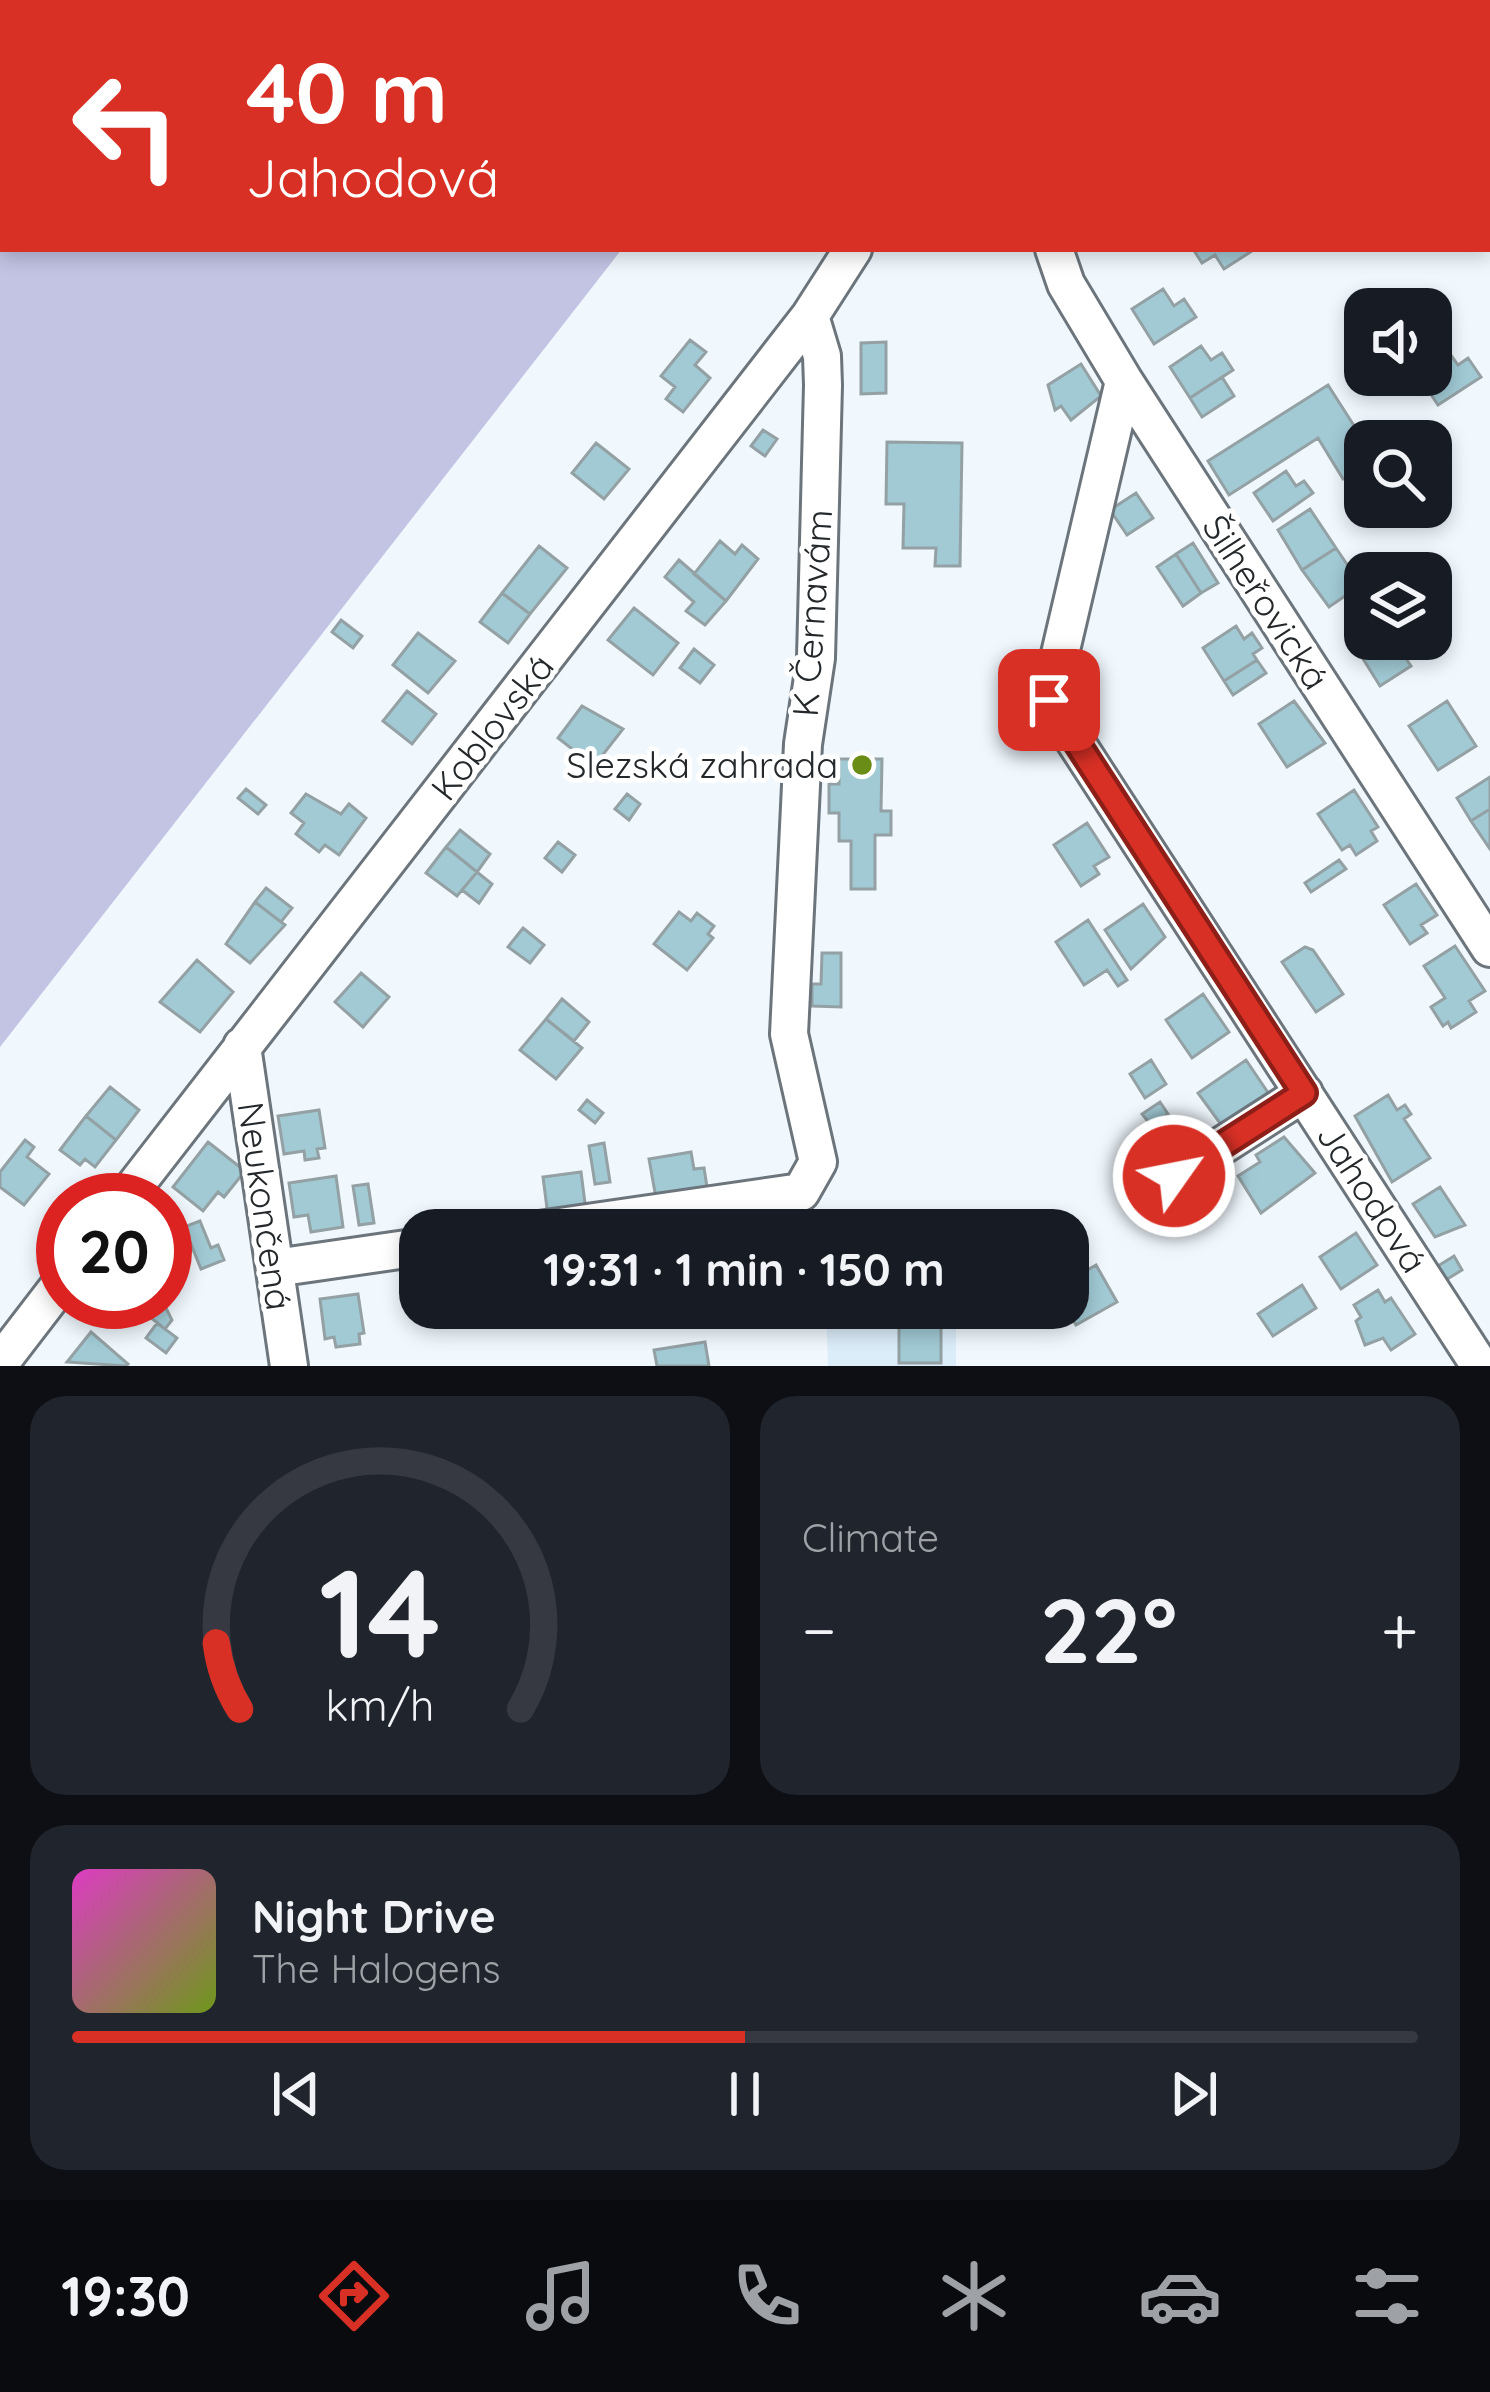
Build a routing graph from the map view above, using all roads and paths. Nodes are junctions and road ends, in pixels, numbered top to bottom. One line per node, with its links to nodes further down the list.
1 (851, 252): 3 (street, Koblovská)
2 (1055, 252): 4 (street, Šilheřovická)
3 (810, 316): 6 (street, Koblovská); 10 (street, K Černavám)
4 (1124, 382): 5 (street, Šilheřovická); 7 (street, Jahodová)
5 (1490, 947)
6 (242, 1046): 8 (street, Koblovská); 12 (street, Neukončená)
7 (1304, 1093): 9 (street); 16 (street, Jahodová)
8 (145, 1173)
9 (1142, 1197)
10 (684, 1209)
11 (399, 1250): 12 (street)
12 (275, 1268): 15 (street, Neukončená)
13 (36, 1316): 14 (street)
14 (0, 1363)
15 (289, 1366)
16 (1480, 1366)

